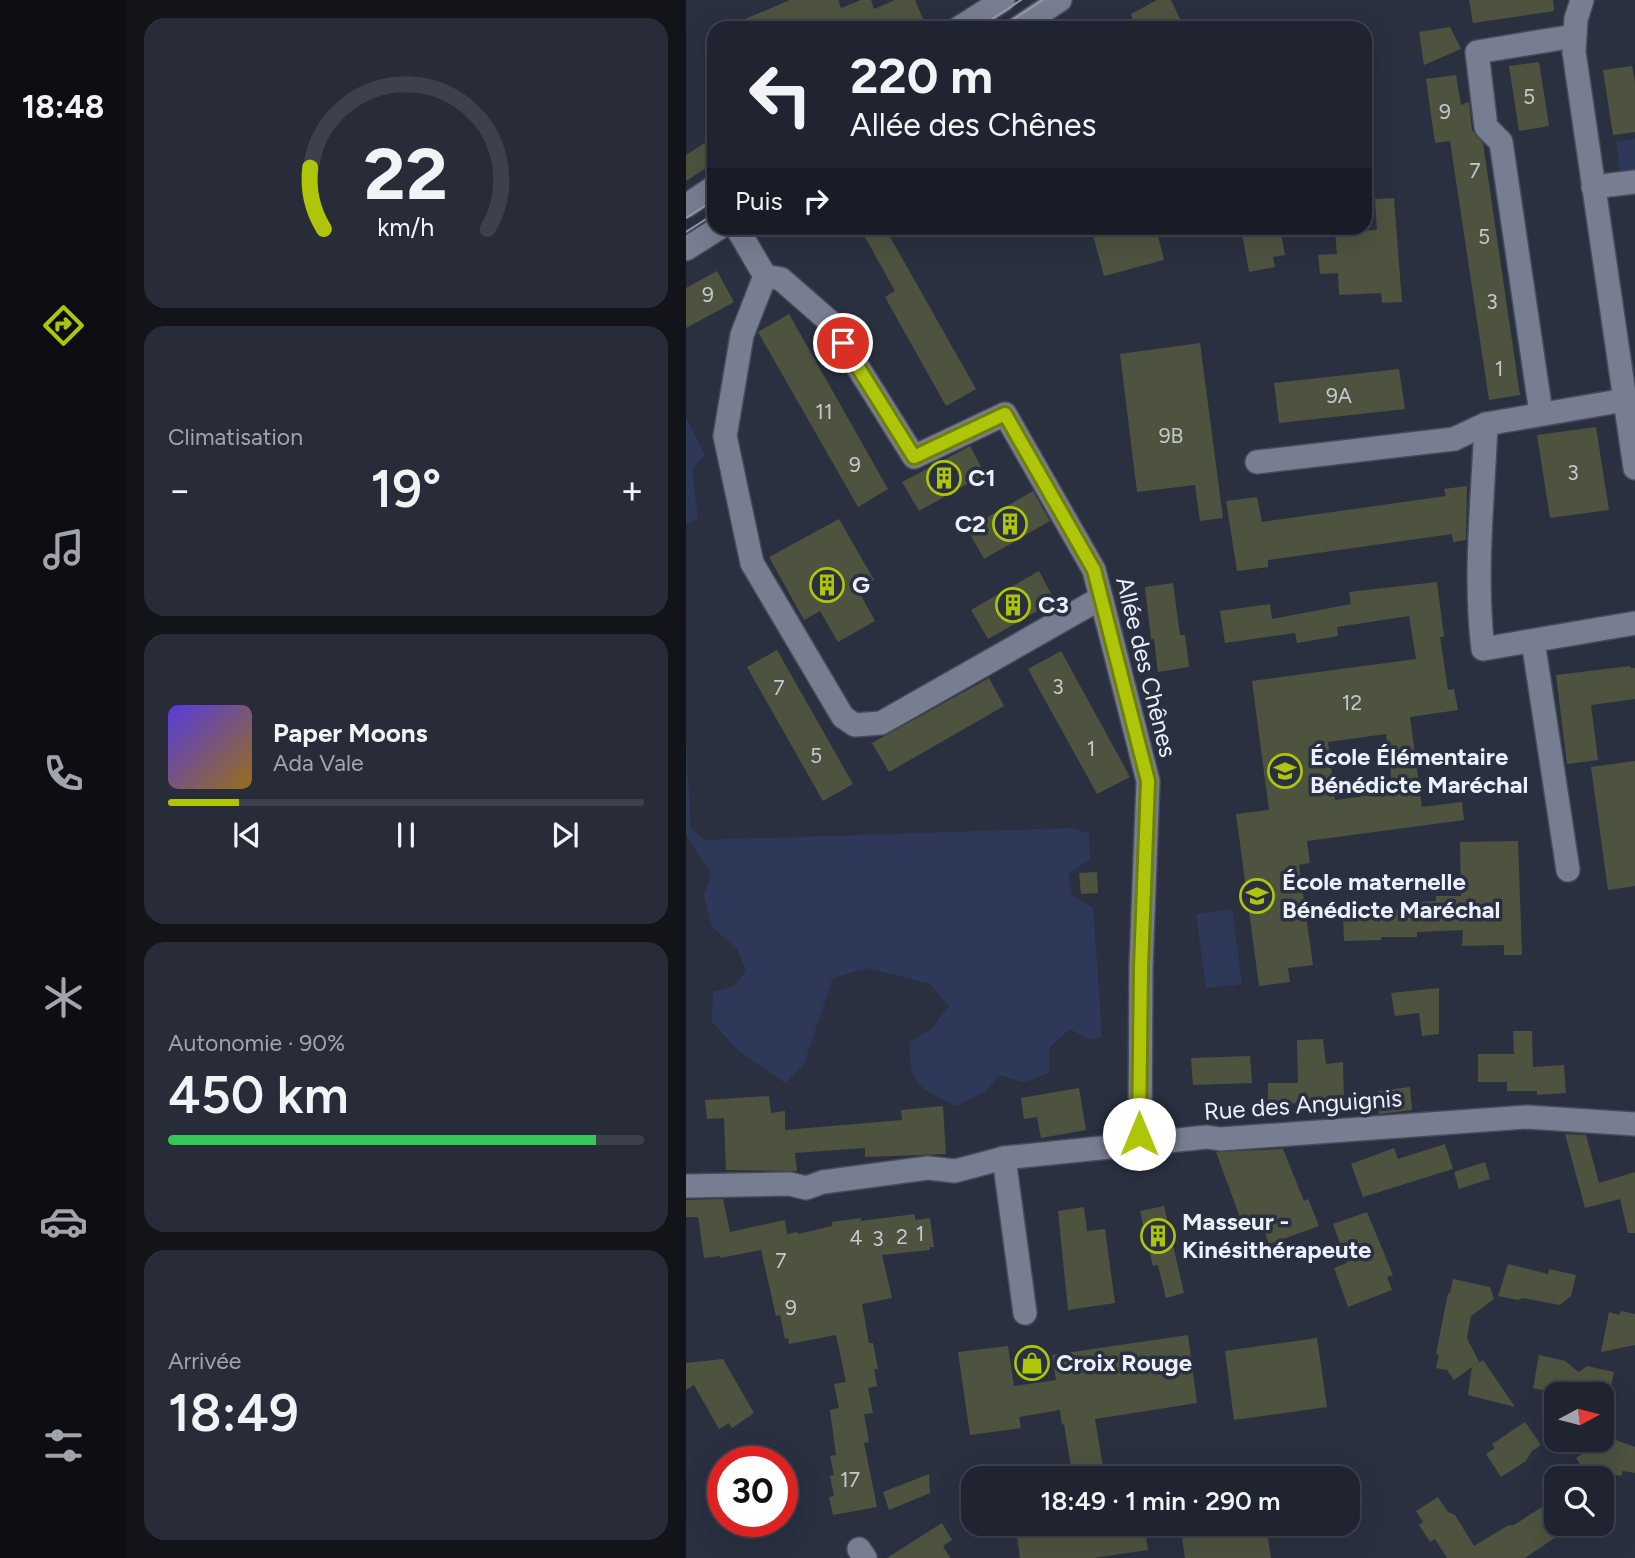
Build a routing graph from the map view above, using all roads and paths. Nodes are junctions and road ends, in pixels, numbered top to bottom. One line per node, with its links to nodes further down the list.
1 (1003, 0): 4 (street)
2 (1060, 0): 5 (street)
3 (1582, 0): 6 (street)
4 (970, 21)
5 (1028, 21)
6 (1574, 36): 8 (street); 16 (street)
7 (1635, 182): 8 (street)
8 (1593, 187): 15 (street)
9 (707, 192): 10 (street)
10 (686, 206)
11 (708, 235): 13 (street)
12 (741, 235): 14 (street)
13 (686, 249)
14 (765, 276): 21 (street, Allée des Chênes); 21 (street)
15 (1626, 400): 16 (street); 18 (street)
16 (1541, 413): 17 (street)
17 (1486, 424): 19 (street); 23 (street)
18 (1633, 443): 20 (street)
19 (1257, 463)
20 (1635, 468)
21 (1101, 598): 26 (street, Allée des Chênes)
22 (1635, 623): 23 (street)
23 (1533, 641): 24 (street)
24 (1568, 870)
25 (1635, 1125): 26 (street, Rue des Anguignis)
26 (1140, 1142): 27 (street, Rue des Anguignis)
27 (1004, 1158): 28 (street, Rue des Anguignis); 29 (street)
28 (686, 1185)
29 (1025, 1313)

